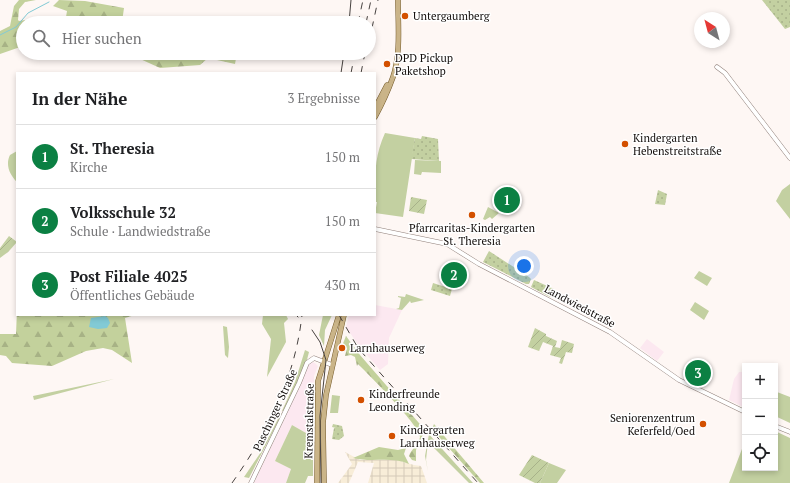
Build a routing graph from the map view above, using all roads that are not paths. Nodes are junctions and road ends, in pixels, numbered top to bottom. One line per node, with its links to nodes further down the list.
1 (398, 0): 2 (main road)
2 (398, 38): 4 (main road); 5 (main road)
3 (717, 67): 6 (main road)
4 (376, 106)
5 (376, 115)
6 (790, 158)
7 (376, 229): 12 (main road, Landwiedstraße)
8 (339, 316): 10 (main road, Kremstalstraße)
9 (344, 316): 11 (main road, Kremstalstraße)
10 (324, 362): 11 (main road); 15 (main road, Paschinger Straße); 16 (main road, Kremstalstraße)
11 (332, 365): 17 (main road, Kremstalstraße)
12 (742, 411)
13 (778, 427): 14 (main road)
14 (790, 432)
15 (251, 483)
16 (317, 483)
17 (324, 483)

